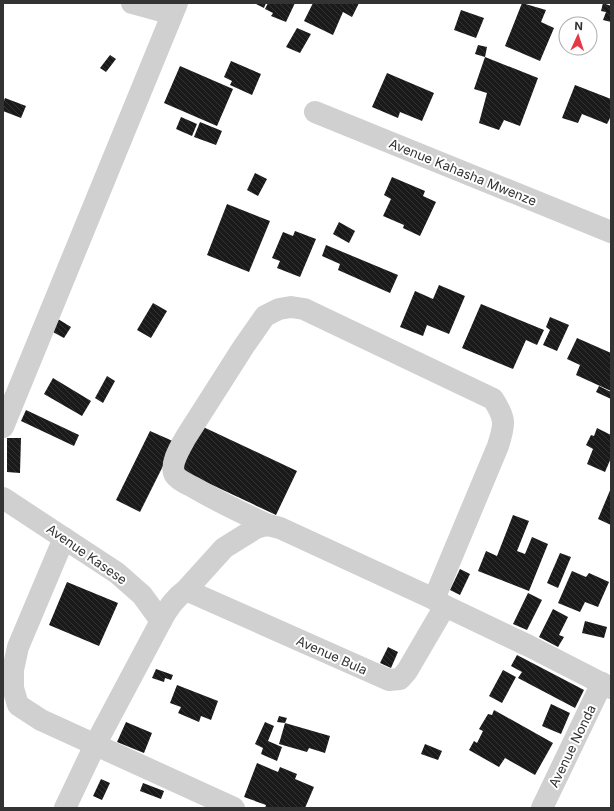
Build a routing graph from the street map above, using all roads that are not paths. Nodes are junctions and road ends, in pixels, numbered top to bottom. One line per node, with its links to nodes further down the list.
1 (132, 3): 2 (street)
2 (174, 9): 5 (street)
3 (315, 112): 4 (street, Avenue Kahasha Mwenze)
4 (611, 232)
5 (3, 427)
6 (3, 498): 8 (street, Avenue Kasese)
7 (268, 525): 9 (street); 10 (street); 10 (street)
8 (64, 538): 11 (street, Avenue Kasese); 13 (street)
9 (186, 590): 10 (street, Avenue Bula); 11 (street)
10 (440, 603): 12 (street)
11 (161, 621): 13 (street)
12 (606, 686): 16 (street, Avenue Nonda)
13 (95, 746): 14 (street); 15 (street)
14 (66, 808)
15 (234, 808)
16 (542, 808)

